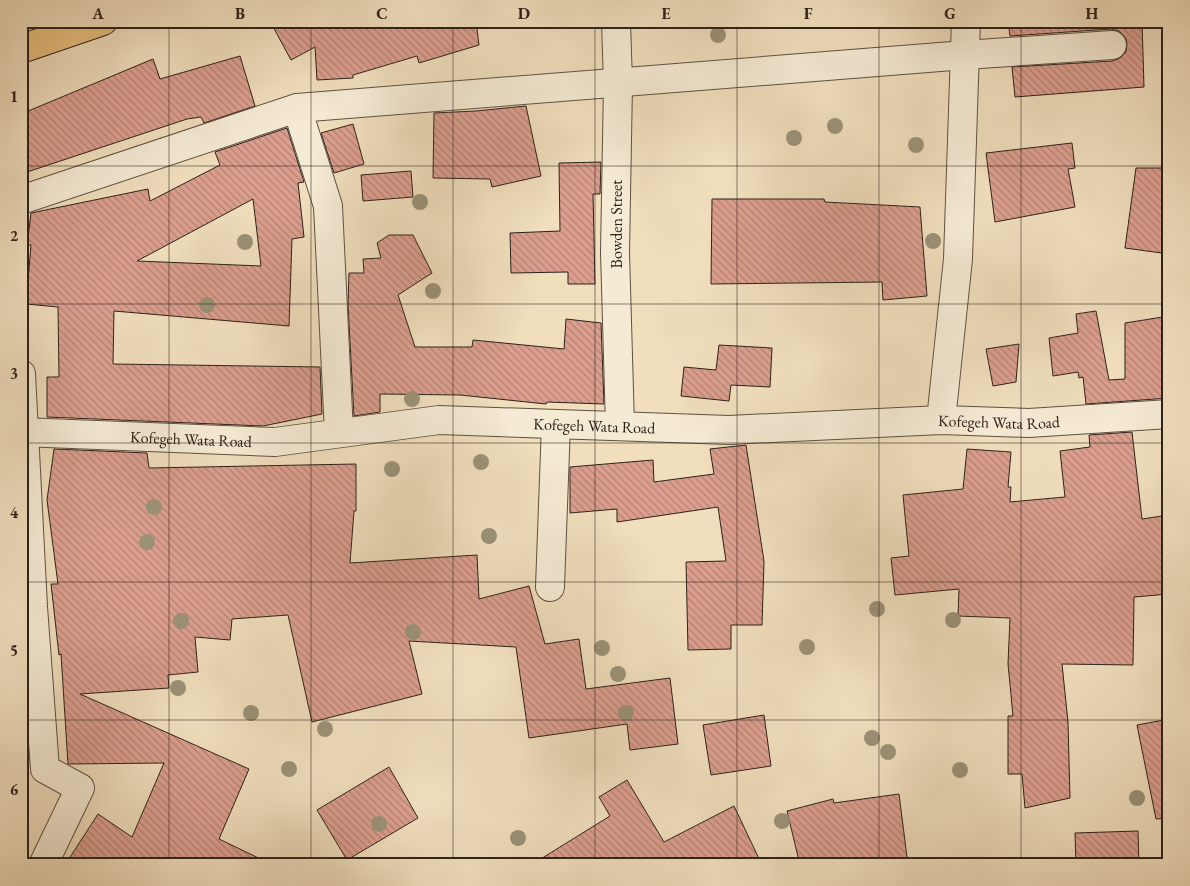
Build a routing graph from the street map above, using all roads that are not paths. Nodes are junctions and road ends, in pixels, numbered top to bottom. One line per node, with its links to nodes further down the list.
1 (103, 21): 5 (highway)
2 (616, 21): 7 (street, Bowden Street)
3 (966, 21): 6 (street)
4 (1112, 45): 6 (street)
5 (21, 49)
6 (964, 55): 7 (street); 12 (street)
7 (618, 84): 8 (street); 14 (street, Bowden Street)
8 (297, 108): 9 (street); 16 (street)
9 (21, 200)
10 (21, 374): 15 (street)
11 (1169, 414): 12 (street, Kofegeh Wata Road)
12 (941, 420): 14 (street, Kofegeh Wata Road)
13 (556, 424): 14 (street, Kofegeh Wata Road); 16 (street, Kofegeh Wata Road); 17 (street)
14 (620, 426)
15 (23, 432): 16 (street, Kofegeh Wata Road); 18 (street)
16 (339, 434)
17 (550, 587)
18 (43, 865)

